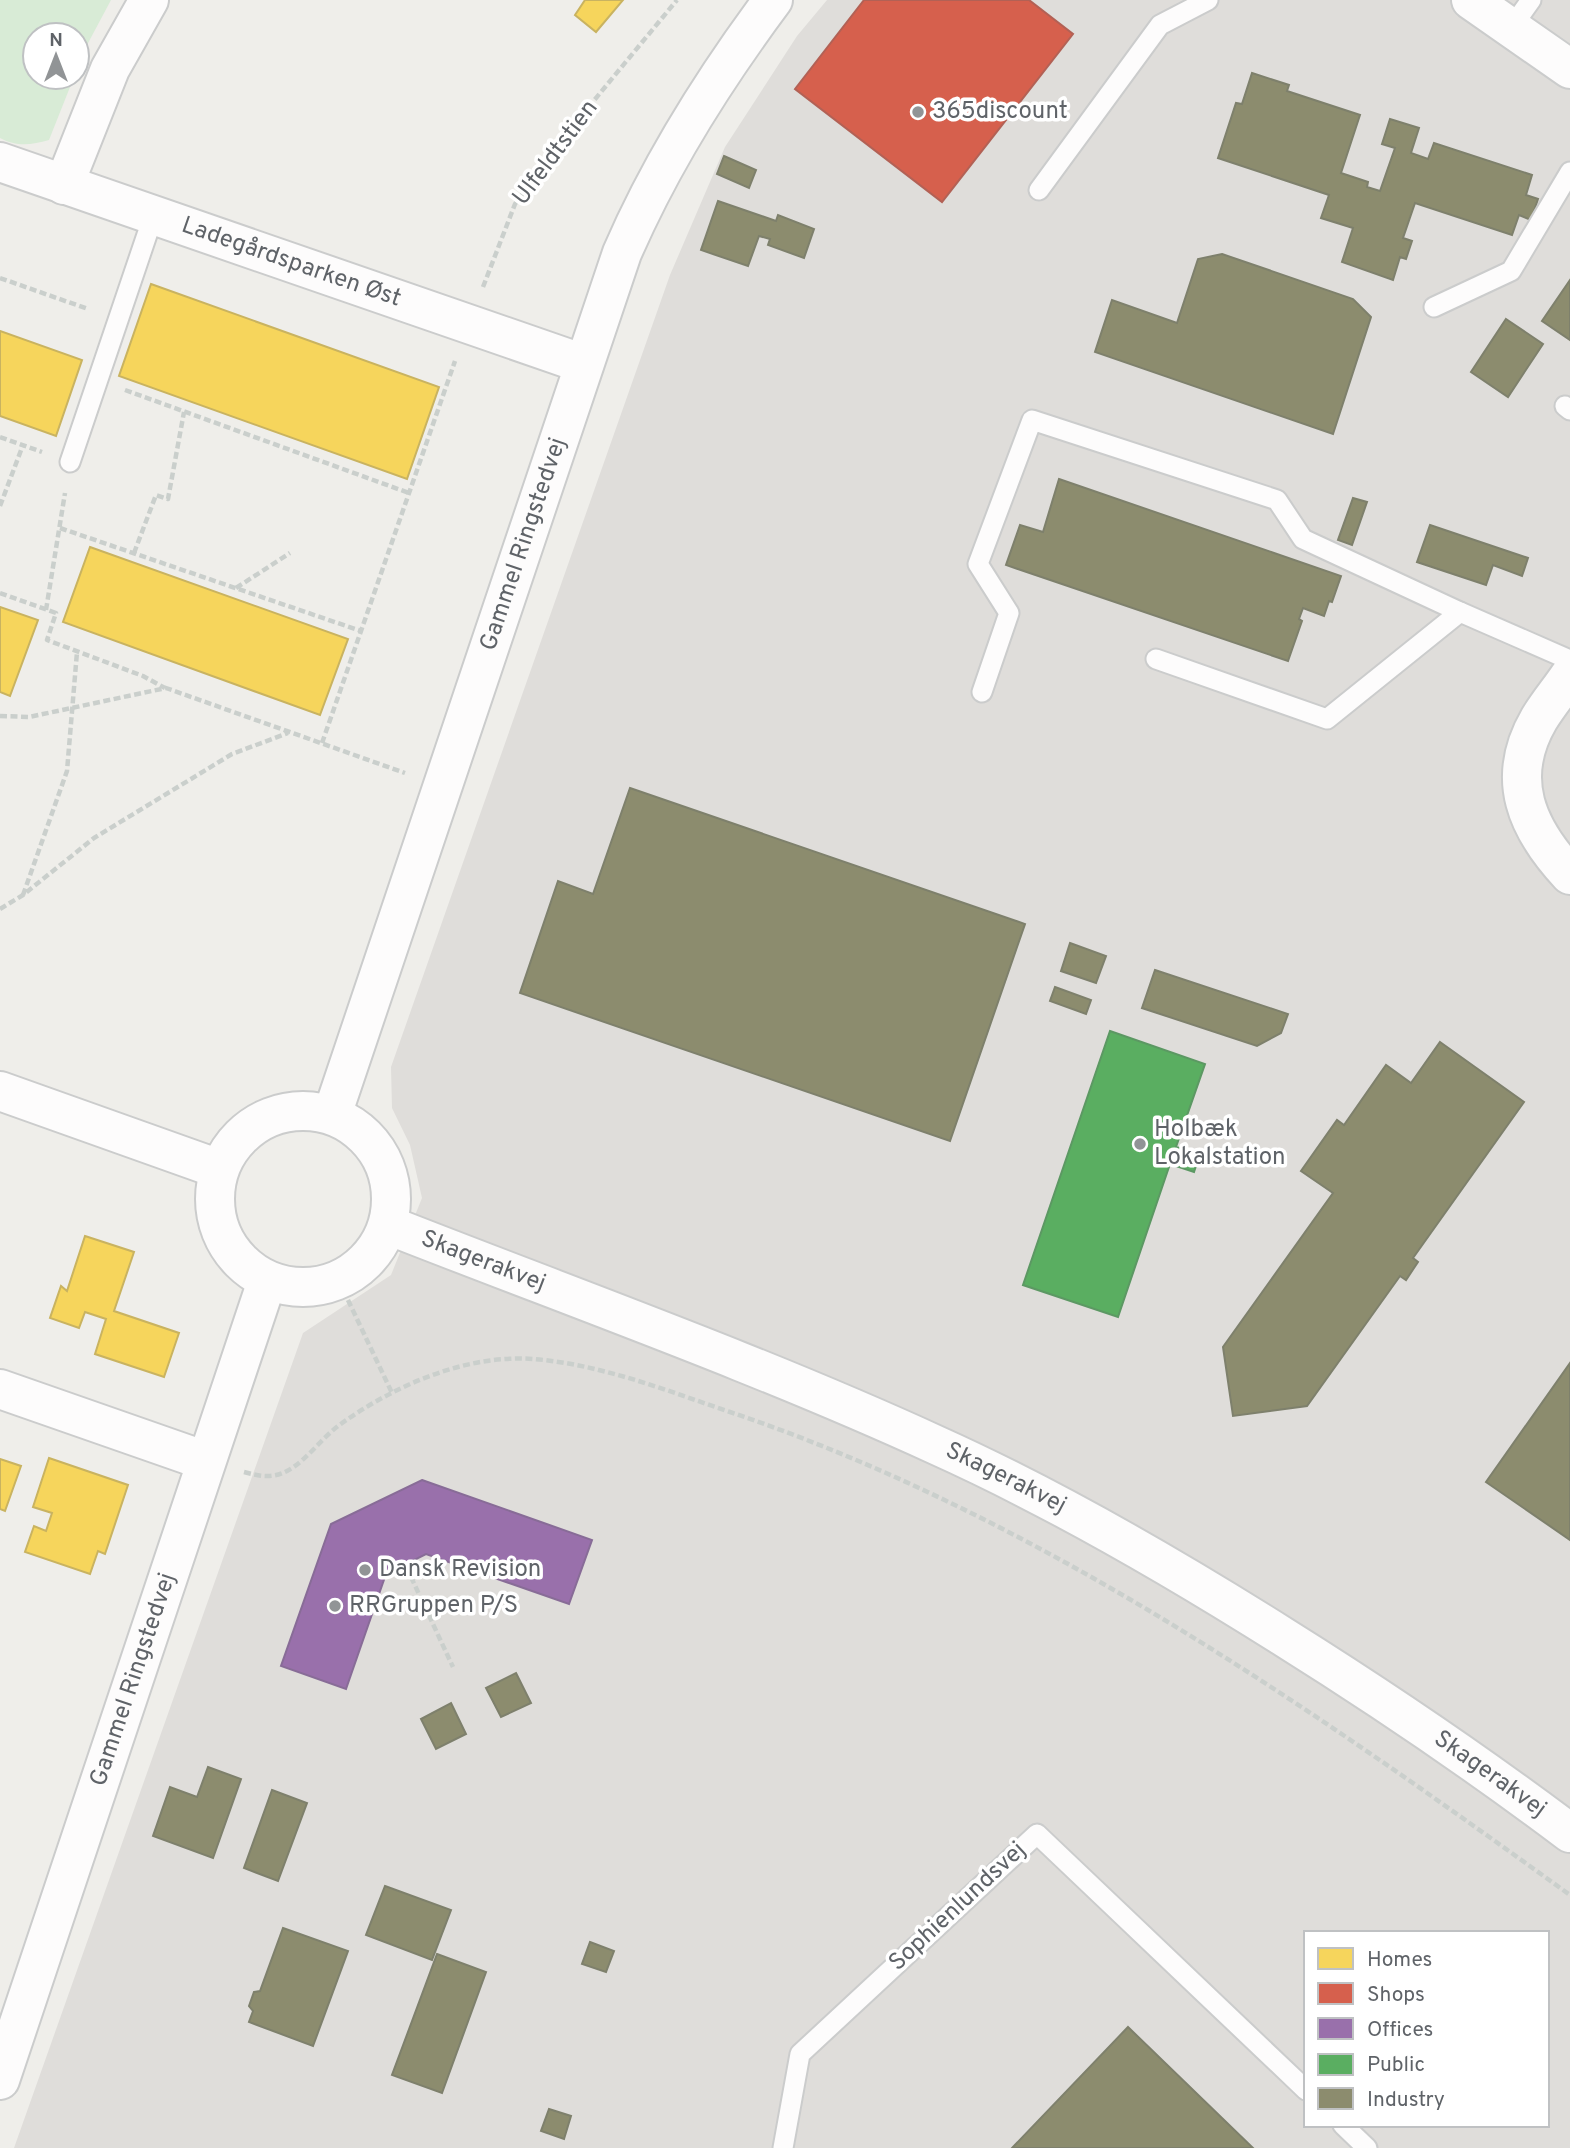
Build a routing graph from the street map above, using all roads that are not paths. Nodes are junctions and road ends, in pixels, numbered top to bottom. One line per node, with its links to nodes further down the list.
1 (149, 0): 9 (street)
2 (773, 0): 13 (street, Gammel Ringstedvej)
3 (1208, 0): 10 (lane)
4 (1471, 0): 5 (street)
5 (1521, 14): 6 (street)
6 (1570, 69)
7 (0, 162): 9 (street, Ladegårdsparken Øst)
8 (1570, 172): 12 (lane)
9 (64, 185): 11 (street, Ladegårdsparken Øst)
10 (1039, 190)
11 (154, 214): 13 (street, Ladegårdsparken Øst); 14 (lane)
12 (1434, 307)
13 (584, 364): 22 (street, Gammel Ringstedvej)
14 (70, 462)
15 (1460, 612): 16 (lane); 17 (lane); 19 (lane)
16 (1156, 659)
17 (1570, 660)
18 (1570, 675): 20 (street)
19 (982, 692)
20 (1570, 875)
21 (0, 1091): 23 (street)
22 (332, 1115): 23 (street); 24 (street)
23 (219, 1169): 25 (street)
24 (388, 1226): 25 (street); 28 (street, Skagerakvej)
25 (267, 1280): 27 (street, Gammel Ringstedvej)
26 (0, 1389): 27 (street)
27 (206, 1461): 29 (street, Gammel Ringstedvej)
28 (1570, 1833)
29 (0, 2080)
30 (1304, 2088): 32 (lane, Sophienlundsvej)
31 (1345, 2127): 33 (lane)
32 (783, 2148)
33 (1367, 2148)

